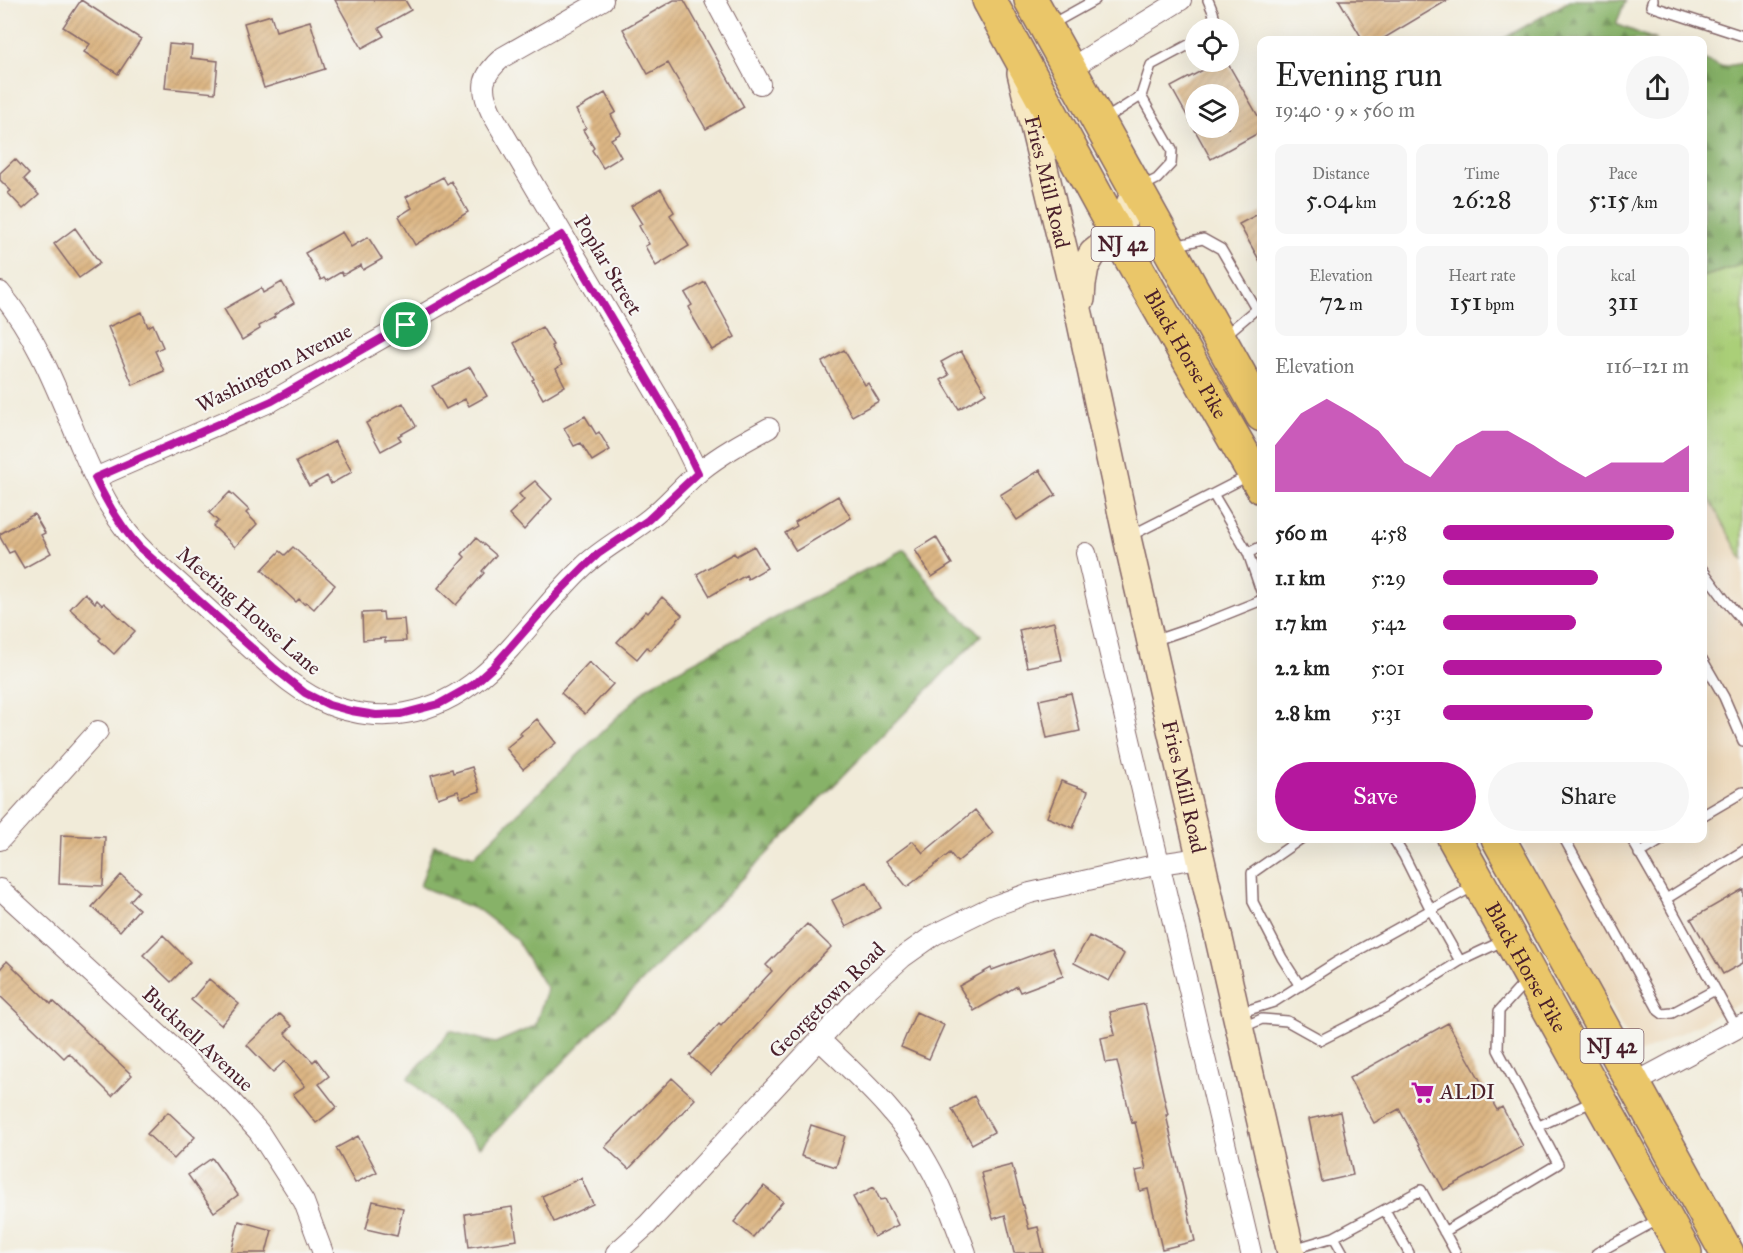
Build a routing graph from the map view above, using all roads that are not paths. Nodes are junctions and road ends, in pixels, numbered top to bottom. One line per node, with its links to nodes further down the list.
1 (603, 0): 19 (street, Poplar Street)
2 (989, 0): 11 (highway, Black Horse Pike / NJ 42)
3 (1095, 0): 8 (lane)
4 (1181, 0): 13 (street)
5 (1208, 0): 9 (lane)
6 (1653, 0): 10 (lane)
7 (717, 1): 14 (street)
8 (1039, 14): 13 (highway, Black Horse Pike / NJ 42)
9 (1214, 18)
10 (1743, 36)
11 (1014, 46): 18 (highway, Black Horse Pike / NJ 42); 24 (main road, Fries Mill Road)
12 (1185, 47): 15 (lane)
13 (1069, 69): 16 (highway, Black Horse Pike / NJ 42)
14 (760, 84)
15 (1141, 96): 16 (lane); 17 (lane)
16 (1099, 122): 17 (highway, Black Horse Pike / NJ 42)
17 (1137, 190): 18 (main road, Fries Mill Road); 20 (highway, Black Horse Pike / NJ 42)
18 (1117, 234): 24 (main road, Fries Mill Road); 30 (highway, Black Horse Pike / NJ 42)
19 (562, 235): 28 (street, Poplar Street); 29 (street, Washington Avenue)
20 (1168, 247): 22 (lane); 25 (highway, Black Horse Pike / NJ 42)
21 (0, 292): 29 (street, Meeting House Lane)
22 (1257, 308)
23 (1257, 312): 25 (lane)
24 (1080, 318): 33 (main road, Fries Mill Road)
25 (1220, 339): 26 (highway, Black Horse Pike / NJ 42)
26 (1257, 406)
27 (769, 428): 28 (street, Meeting House Lane)
28 (698, 473): 29 (street, Meeting House Lane)
29 (95, 478)
30 (1257, 478)
31 (1257, 480): 32 (lane)
32 (1213, 494): 33 (lane); 36 (lane)
33 (1127, 537): 41 (main road, Fries Mill Road)
34 (1257, 548): 36 (lane)
35 (1086, 553): 58 (street, Fries Mill Road)
36 (1248, 553): 38 (lane)
37 (1707, 576): 40 (lane)
38 (1257, 579)
39 (1257, 602): 41 (lane)
40 (1743, 621)
41 (1151, 641): 57 (main road, Fries Mill Road)
42 (1707, 668): 44 (lane)
43 (98, 731): 47 (street)
44 (1743, 741)
45 (1743, 792): 46 (lane)
46 (1707, 813)
47 (0, 840)
48 (1295, 843): 66 (lane)
49 (1396, 843): 62 (lane)
50 (1457, 843): 59 (highway, Black Horse Pike / NJ 42)
51 (1501, 843): 71 (highway, Black Horse Pike / NJ 42)
52 (1567, 843): 67 (lane)
53 (1634, 843): 56 (lane)
54 (1657, 843): 56 (lane)
55 (1743, 851): 61 (lane)
56 (1640, 854): 61 (lane)
57 (1200, 858): 58 (street, Georgetown Road); 68 (main road, Fries Mill Road)
58 (1159, 864): 70 (street, Georgetown Road); 83 (street, Fries Mill Road)
59 (1479, 883): 62 (lane); 63 (highway, Black Horse Pike / NJ 42)
60 (0, 889): 80 (street, Bucknell Avenue)
61 (1666, 898): 67 (lane)
62 (1431, 910): 64 (lane); 66 (lane)
63 (1510, 938): 64 (lane); 65 (highway, Black Horse Pike / NJ 42)
64 (1460, 961): 68 (lane)
65 (1532, 976): 71 (highway); 73 (highway, Black Horse Pike / NJ 42); 74 (lane)
66 (1300, 986): 68 (lane)
67 (1715, 990): 69 (lane)
68 (1239, 1021): 79 (main road, Fries Mill Road)
69 (1740, 1027): 72 (street)
70 (819, 1039): 81 (street, Georgetown Road); 82 (street)
71 (1609, 1041): 72 (highway, Black Horse Pike / NJ 42)
72 (1633, 1084): 89 (highway, Black Horse Pike / NJ 42)
73 (1599, 1099): 74 (lane); 76 (highway, Black Horse Pike / NJ 42)
74 (1539, 1126): 77 (lane)
75 (1385, 1210): 77 (lane); 78 (lane); 85 (lane)
76 (1664, 1216): 87 (lane); 88 (highway, Black Horse Pike / NJ 42)
77 (1444, 1232): 86 (lane)
78 (1334, 1237): 79 (lane); 84 (lane)
79 (1291, 1251)
80 (323, 1253)
81 (616, 1253)
82 (966, 1253)
83 (1251, 1253)
84 (1342, 1253)
85 (1409, 1253)
86 (1456, 1253)
87 (1597, 1253)
88 (1685, 1253)
89 (1727, 1253)

